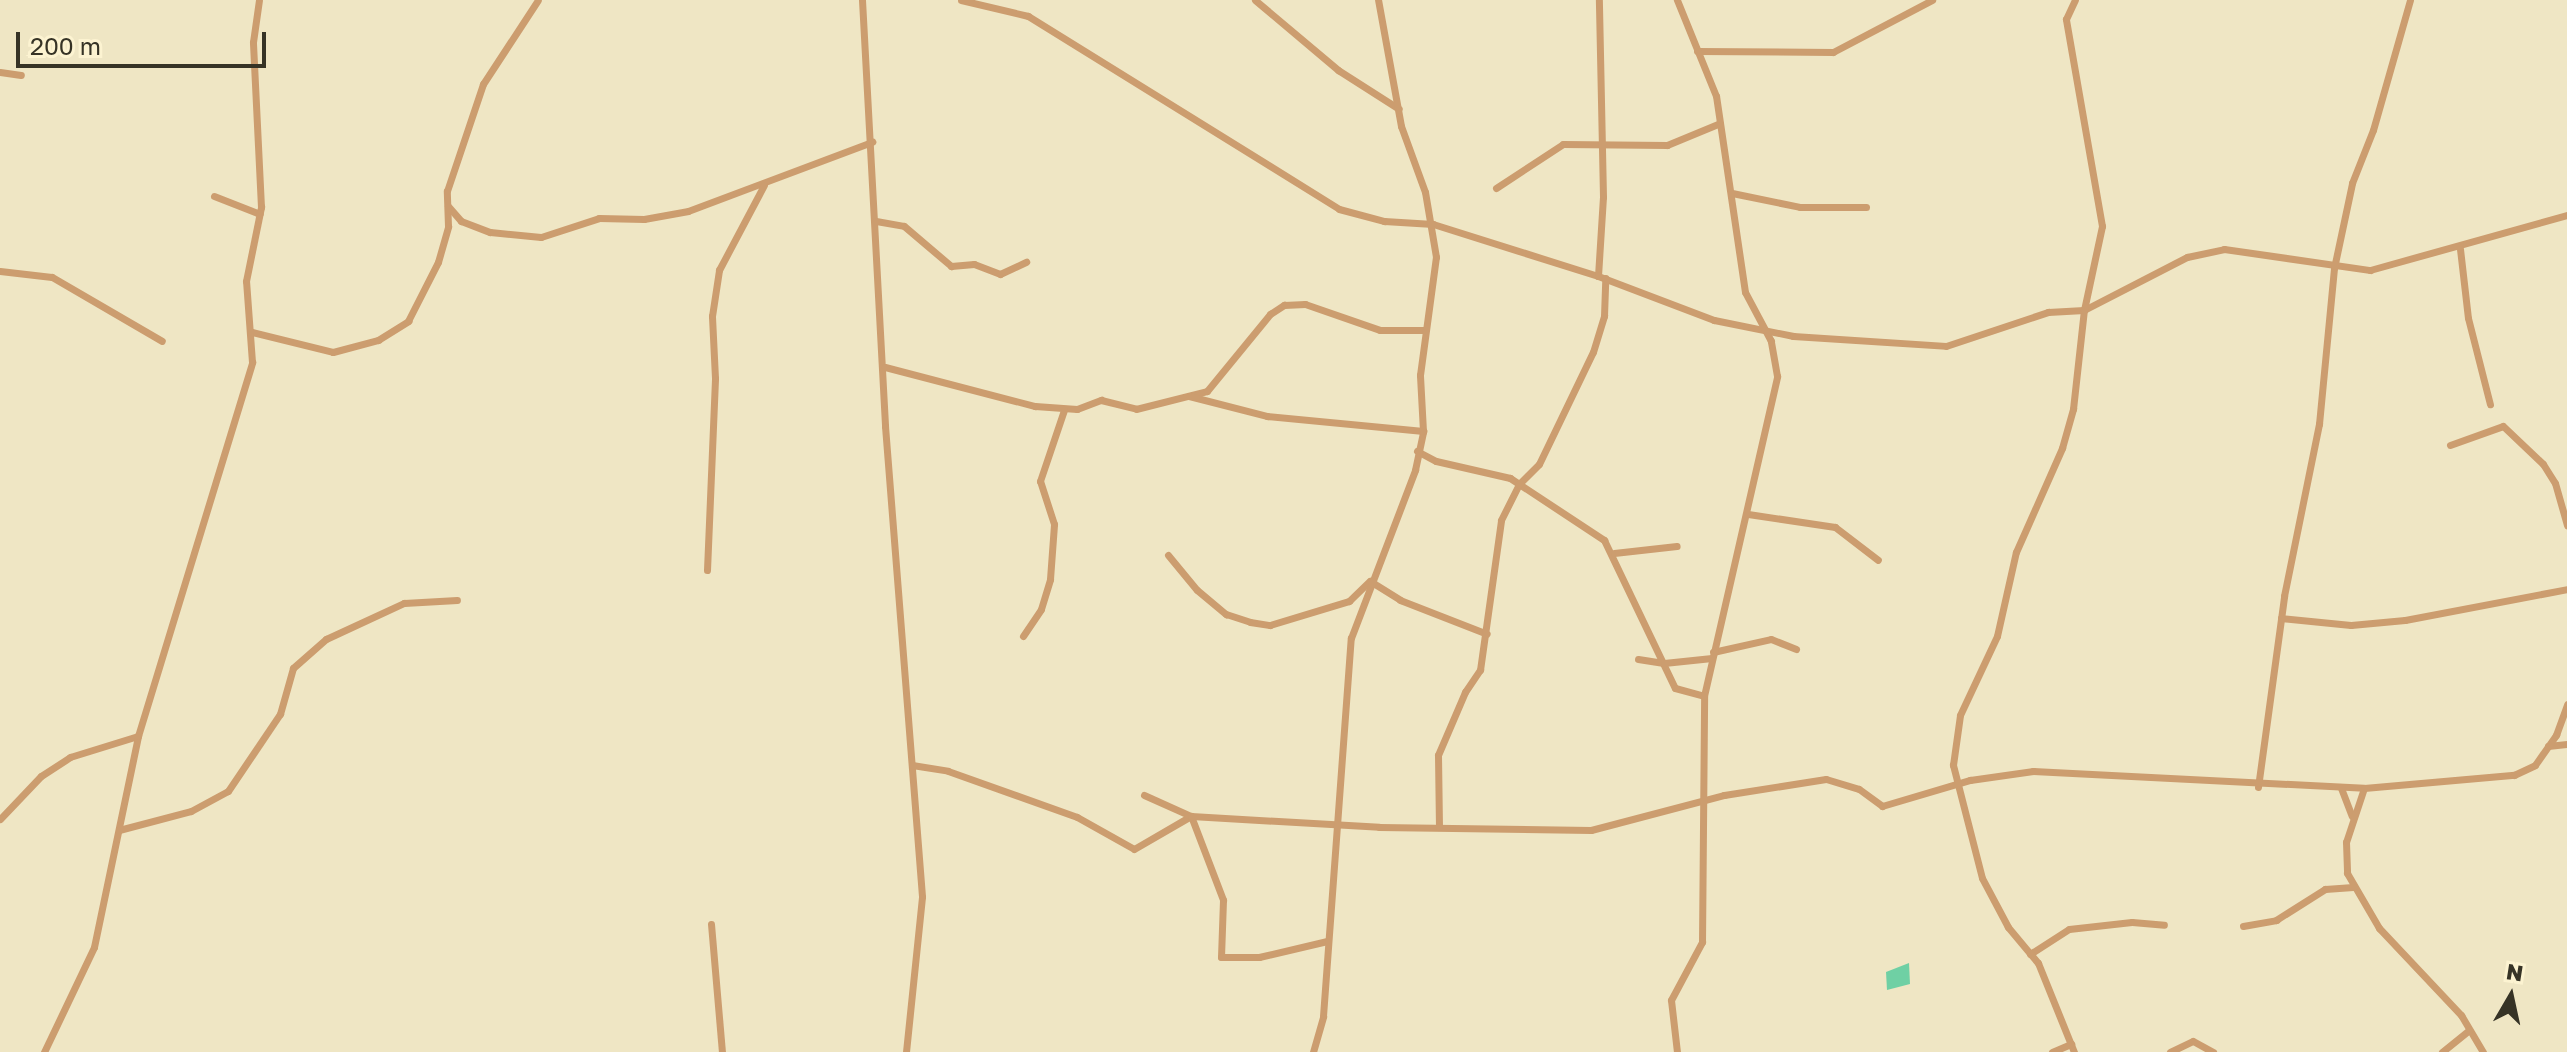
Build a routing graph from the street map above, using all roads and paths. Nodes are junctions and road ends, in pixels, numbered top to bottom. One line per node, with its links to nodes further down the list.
1 (259, 0): 25 (street)
2 (538, 0): 23 (street)
3 (862, 0): 17 (street)
4 (961, 0): 29 (street)
5 (1255, 0): 15 (street)
6 (1378, 0): 15 (street)
7 (1599, 0): 18 (street)
8 (1677, 0): 12 (street)
9 (1932, 0): 12 (street)
10 (2075, 0): 36 (street)
11 (2410, 0): 33 (street)
12 (1697, 51): 16 (street)
13 (0, 72): 14 (street)
14 (21, 75)
15 (1400, 110): 29 (street)
16 (1720, 123): 18 (street); 21 (street)
17 (872, 142): 19 (street); 28 (street)
18 (1599, 145): 20 (street); 35 (street)
19 (765, 185): 26 (street); 57 (street)
20 (1496, 188)
21 (1732, 193): 24 (street); 37 (street)
22 (214, 196): 25 (street)
23 (447, 204): 26 (street); 30 (street)
24 (1866, 207)
25 (260, 214): 39 (street)
26 (453, 215): 30 (street)
27 (2567, 215): 31 (street)
28 (876, 221): 32 (street); 41 (street)
29 (1433, 224): 35 (street); 38 (street)
30 (448, 226): 39 (street)
31 (2460, 249): 33 (street); 45 (street)
32 (1026, 262)
33 (2334, 268): 36 (street); 61 (street)
34 (0, 271): 40 (street)
35 (1602, 277): 37 (street); 50 (street)
36 (2084, 310): 37 (street); 74 (street)
37 (1762, 328): 51 (street)
38 (1425, 330): 42 (street); 47 (street)
39 (252, 332): 70 (street)
40 (162, 341)
41 (885, 367): 46 (street); 73 (street)
42 (1207, 391): 43 (street); 44 (street)
43 (1189, 396): 44 (street); 46 (street)
44 (1206, 402): 47 (street)
45 (2490, 404)
46 (1064, 410): 63 (street)
47 (1423, 431): 49 (street)
48 (2450, 445): 52 (street)
49 (1417, 451): 50 (street); 58 (street)
50 (1519, 484): 54 (street); 62 (street)
51 (1748, 514): 56 (street); 65 (street)
52 (2567, 525)
53 (1677, 546): 54 (street)
54 (1614, 553): 67 (street)
55 (1168, 555): 58 (street)
56 (1878, 560)
57 (707, 570)
58 (1370, 581): 62 (street); 83 (street)
59 (2567, 589): 61 (street)
60 (457, 600): 85 (street)
61 (2281, 618): 75 (street)
62 (1487, 634): 84 (street)
63 (1023, 636)
64 (1796, 649): 65 (street)
65 (1712, 655): 67 (street); 68 (street)
66 (1638, 659): 67 (street)
67 (1664, 663): 68 (street)
68 (1704, 696): 79 (street)
69 (2567, 704): 72 (street)
70 (138, 736): 82 (street); 85 (street)
71 (2567, 744): 72 (street)
72 (2548, 746): 77 (street)
73 (912, 765): 80 (street); 96 (street)
74 (1958, 783): 75 (street); 79 (street); 91 (street)
75 (2258, 787): 76 (street)
76 (2341, 788): 77 (street); 81 (street)
77 (2364, 788): 81 (street)
78 (1144, 795): 80 (street)
79 (1702, 801): 84 (street); 98 (street)
80 (1191, 816): 83 (street); 90 (street)
81 (2352, 816): 86 (street)
82 (0, 819)
83 (1337, 824): 84 (street); 90 (street)
84 (1439, 827)
85 (119, 830): 94 (street)
86 (2353, 887): 89 (street); 92 (street)
87 (711, 924): 95 (street)
88 (2164, 925): 91 (street)
89 (2243, 926)
90 (1327, 941): 97 (street)
91 (2030, 954): 93 (street)
92 (2469, 1030): 102 (street); 103 (street)
93 (2072, 1048): 99 (street)
94 (44, 1052)
95 (722, 1052)
96 (906, 1052)
97 (1313, 1052)
98 (1677, 1052)
99 (2052, 1052)
100 (2170, 1052): 101 (street)
101 (2213, 1052)
102 (2442, 1052)
103 (2483, 1052)

